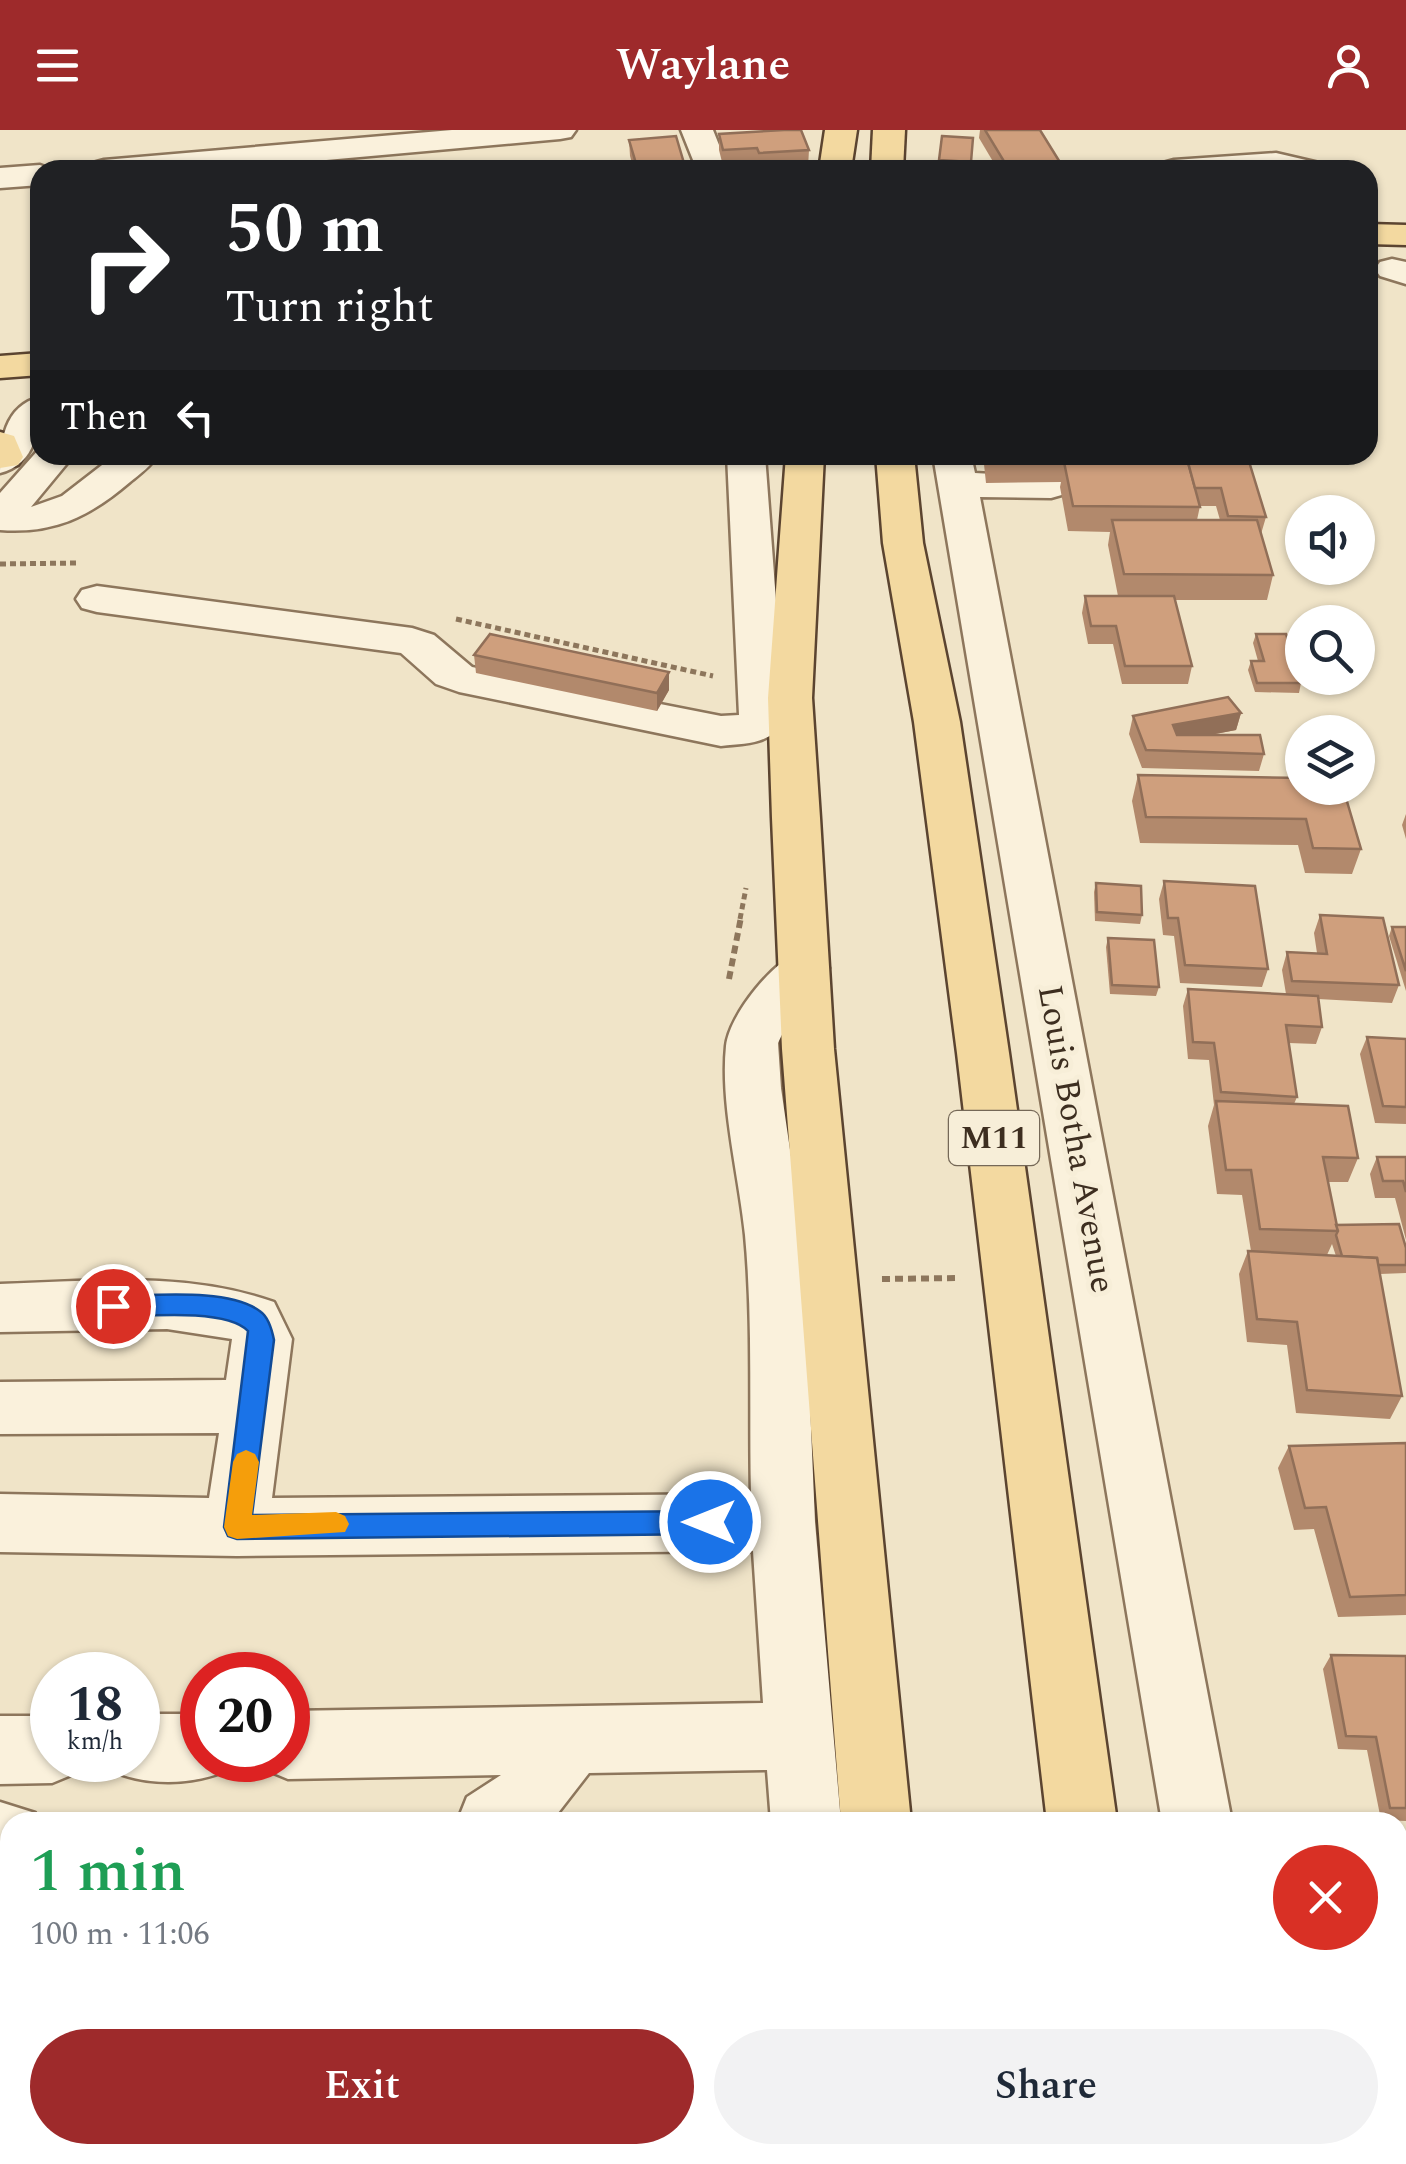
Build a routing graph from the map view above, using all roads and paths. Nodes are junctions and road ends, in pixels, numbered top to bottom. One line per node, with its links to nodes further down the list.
1 (560, 130): 5 (street)
2 (698, 130): 6 (street)
3 (841, 130): 7 (main road)
4 (889, 130): 8 (main road)
5 (109, 160)
6 (710, 160)
7 (836, 160)
8 (887, 160)
9 (30, 176): 10 (street)
10 (0, 178)
11 (30, 365): 12 (main road)
12 (0, 367)
13 (30, 420): 14 (street)
14 (1, 454)
15 (46, 465): 22 (street)
16 (126, 465): 22 (street)
17 (747, 465): 23 (street)
18 (804, 465): 24 (main road)
19 (896, 465): 25 (main road, M11)
20 (955, 470): 21 (street); 42 (street, Louis Botha Avenue)
21 (1051, 486)
22 (0, 518)
23 (97, 599)
24 (804, 968): 26 (main road); 31 (street)
25 (1011, 1278): 26 (path); 41 (main road, M11)
26 (828, 1279): 40 (main road)
27 (0, 1308): 28 (street)
28 (254, 1406): 29 (street); 32 (street)
29 (0, 1408)
30 (0, 1522): 32 (street)
31 (783, 1522): 32 (street); 33 (street)
32 (237, 1527)
33 (799, 1736): 34 (street); 39 (street)
34 (571, 1742): 35 (street); 38 (street)
35 (310, 1746)
36 (30, 1749): 37 (street)
37 (0, 1750)
38 (509, 1812)
39 (805, 1812)
40 (875, 1812)
41 (1081, 1812)
42 (1195, 1812)

